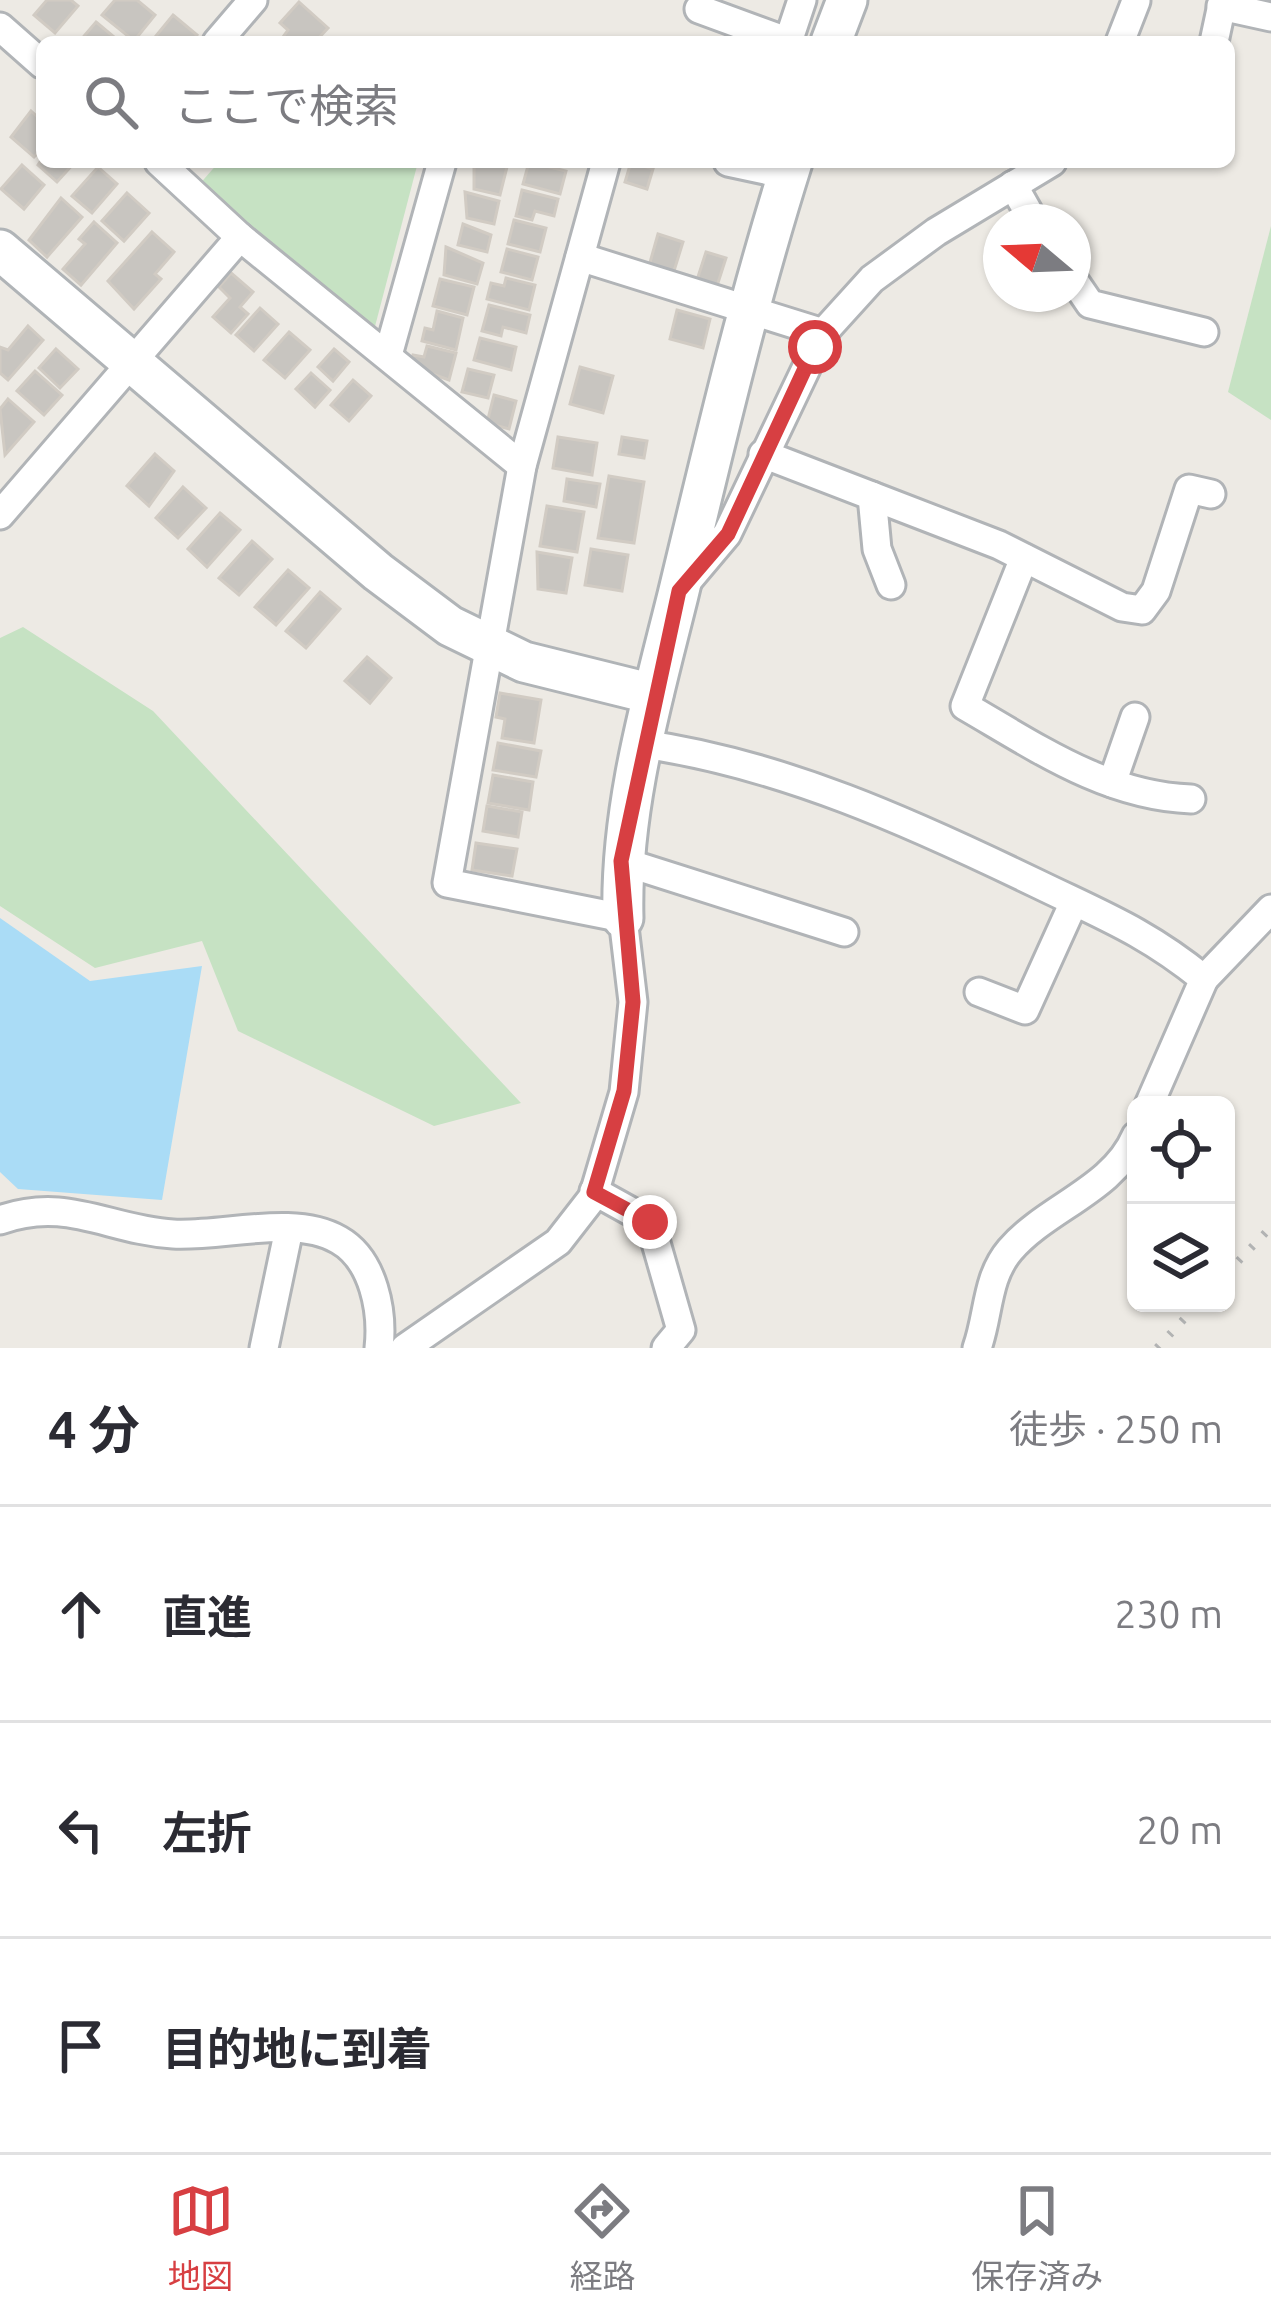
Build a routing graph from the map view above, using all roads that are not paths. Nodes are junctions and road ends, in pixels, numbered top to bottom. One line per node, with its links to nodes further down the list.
1 (802, 0): 11 (street)
2 (847, 0): 12 (street)
3 (1136, 2): 13 (street)
4 (1222, 3): 7 (street); 14 (street)
5 (236, 6): 9 (street)
6 (699, 8): 10 (street)
7 (1271, 16)
8 (0, 27): 15 (street)
9 (220, 36)
10 (772, 36)
11 (790, 36)
12 (833, 36)
13 (1122, 36)
14 (1215, 36)
15 (36, 59)
16 (165, 168): 23 (street)
17 (440, 168): 30 (street)
18 (603, 168): 25 (street)
19 (1042, 168): 21 (street)
20 (790, 169): 27 (street)
21 (1012, 185): 22 (street); 29 (street)
22 (1023, 204)
23 (240, 238): 30 (street); 31 (street)
24 (0, 250): 31 (street)
25 (580, 257): 27 (street); 33 (street)
26 (1091, 304): 28 (street)
27 (749, 310): 29 (street); 40 (street)
28 (1204, 332)
29 (823, 333): 32 (street)
30 (388, 355): 33 (street)
31 (134, 362): 34 (street); 41 (street)
32 (763, 454): 36 (street); 40 (street)
33 (521, 466): 41 (street)
34 (10, 484): 37 (street)
35 (1211, 494): 38 (street)
36 (872, 496): 38 (street); 39 (street)
37 (0, 515)
38 (1024, 558): 45 (street)
39 (891, 585)
40 (679, 591): 42 (street)
41 (488, 646): 42 (street); 50 (street)
42 (653, 694): 44 (street)
43 (1135, 717): 45 (street)
44 (643, 744): 47 (street); 48 (street)
45 (1112, 783): 46 (street)
46 (1191, 800)
47 (621, 861): 50 (street); 51 (street)
48 (1074, 902): 52 (street); 53 (street)
49 (1271, 909): 52 (street)
50 (623, 918): 56 (street)
51 (844, 932)
52 (1204, 979): 54 (street)
53 (979, 992)
54 (1153, 1096)
55 (1127, 1148): 63 (street)
56 (594, 1192): 61 (street); 62 (street)
57 (0, 1220): 58 (street)
58 (289, 1229): 59 (street); 60 (street)
59 (264, 1348)
60 (379, 1348)
61 (406, 1348)
62 (666, 1348)
63 (976, 1348)

